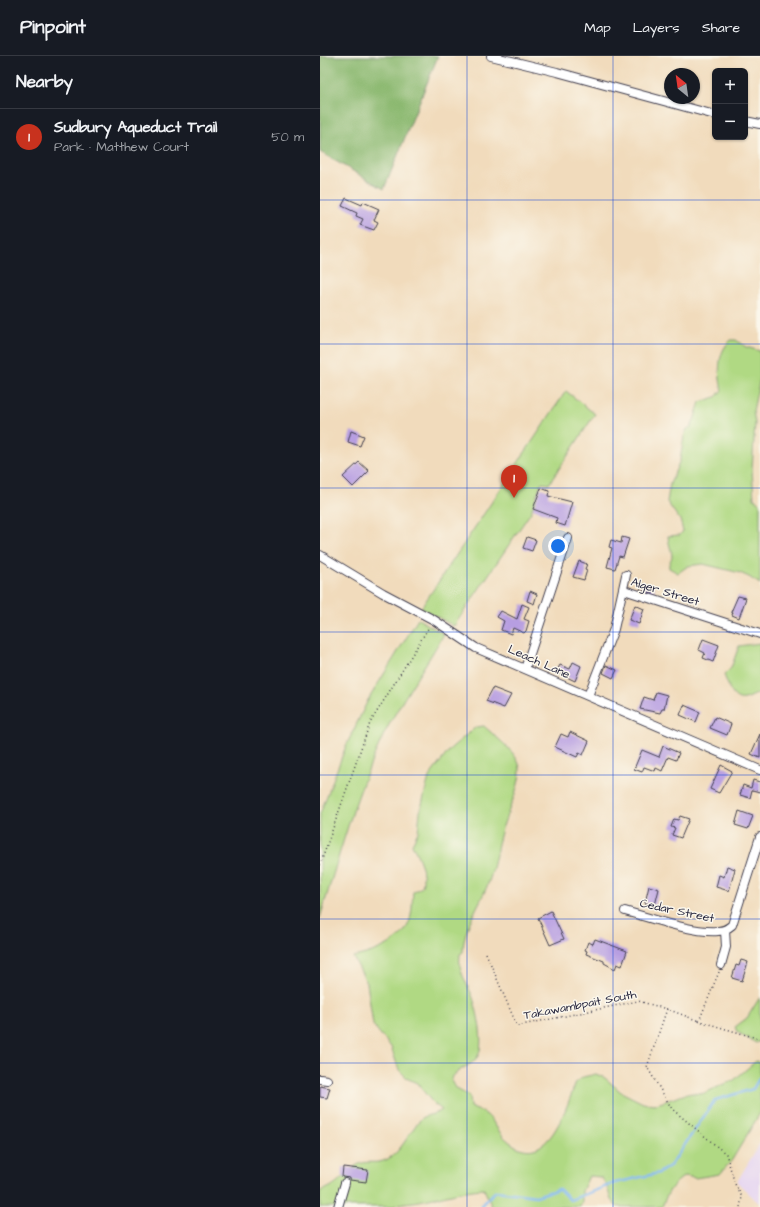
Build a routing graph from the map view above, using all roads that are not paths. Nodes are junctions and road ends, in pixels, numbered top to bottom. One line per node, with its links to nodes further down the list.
1 (491, 56): 2 (street)
2 (712, 114)
3 (748, 122): 4 (street)
4 (760, 124)
5 (568, 538): 10 (street)
6 (320, 555): 10 (street, Leach Lane)
7 (626, 575): 8 (street)
8 (624, 590): 9 (street, Alger Street); 11 (street, Alger Street)
9 (760, 634)
10 (525, 669): 11 (street, Leach Lane)
11 (588, 696): 12 (street, Leach Lane)
12 (760, 770)
13 (760, 837): 15 (street)
14 (625, 911): 15 (street, Cedar Street)
15 (725, 930): 16 (street)
16 (722, 965)
17 (345, 1183): 18 (street)
18 (338, 1207)

